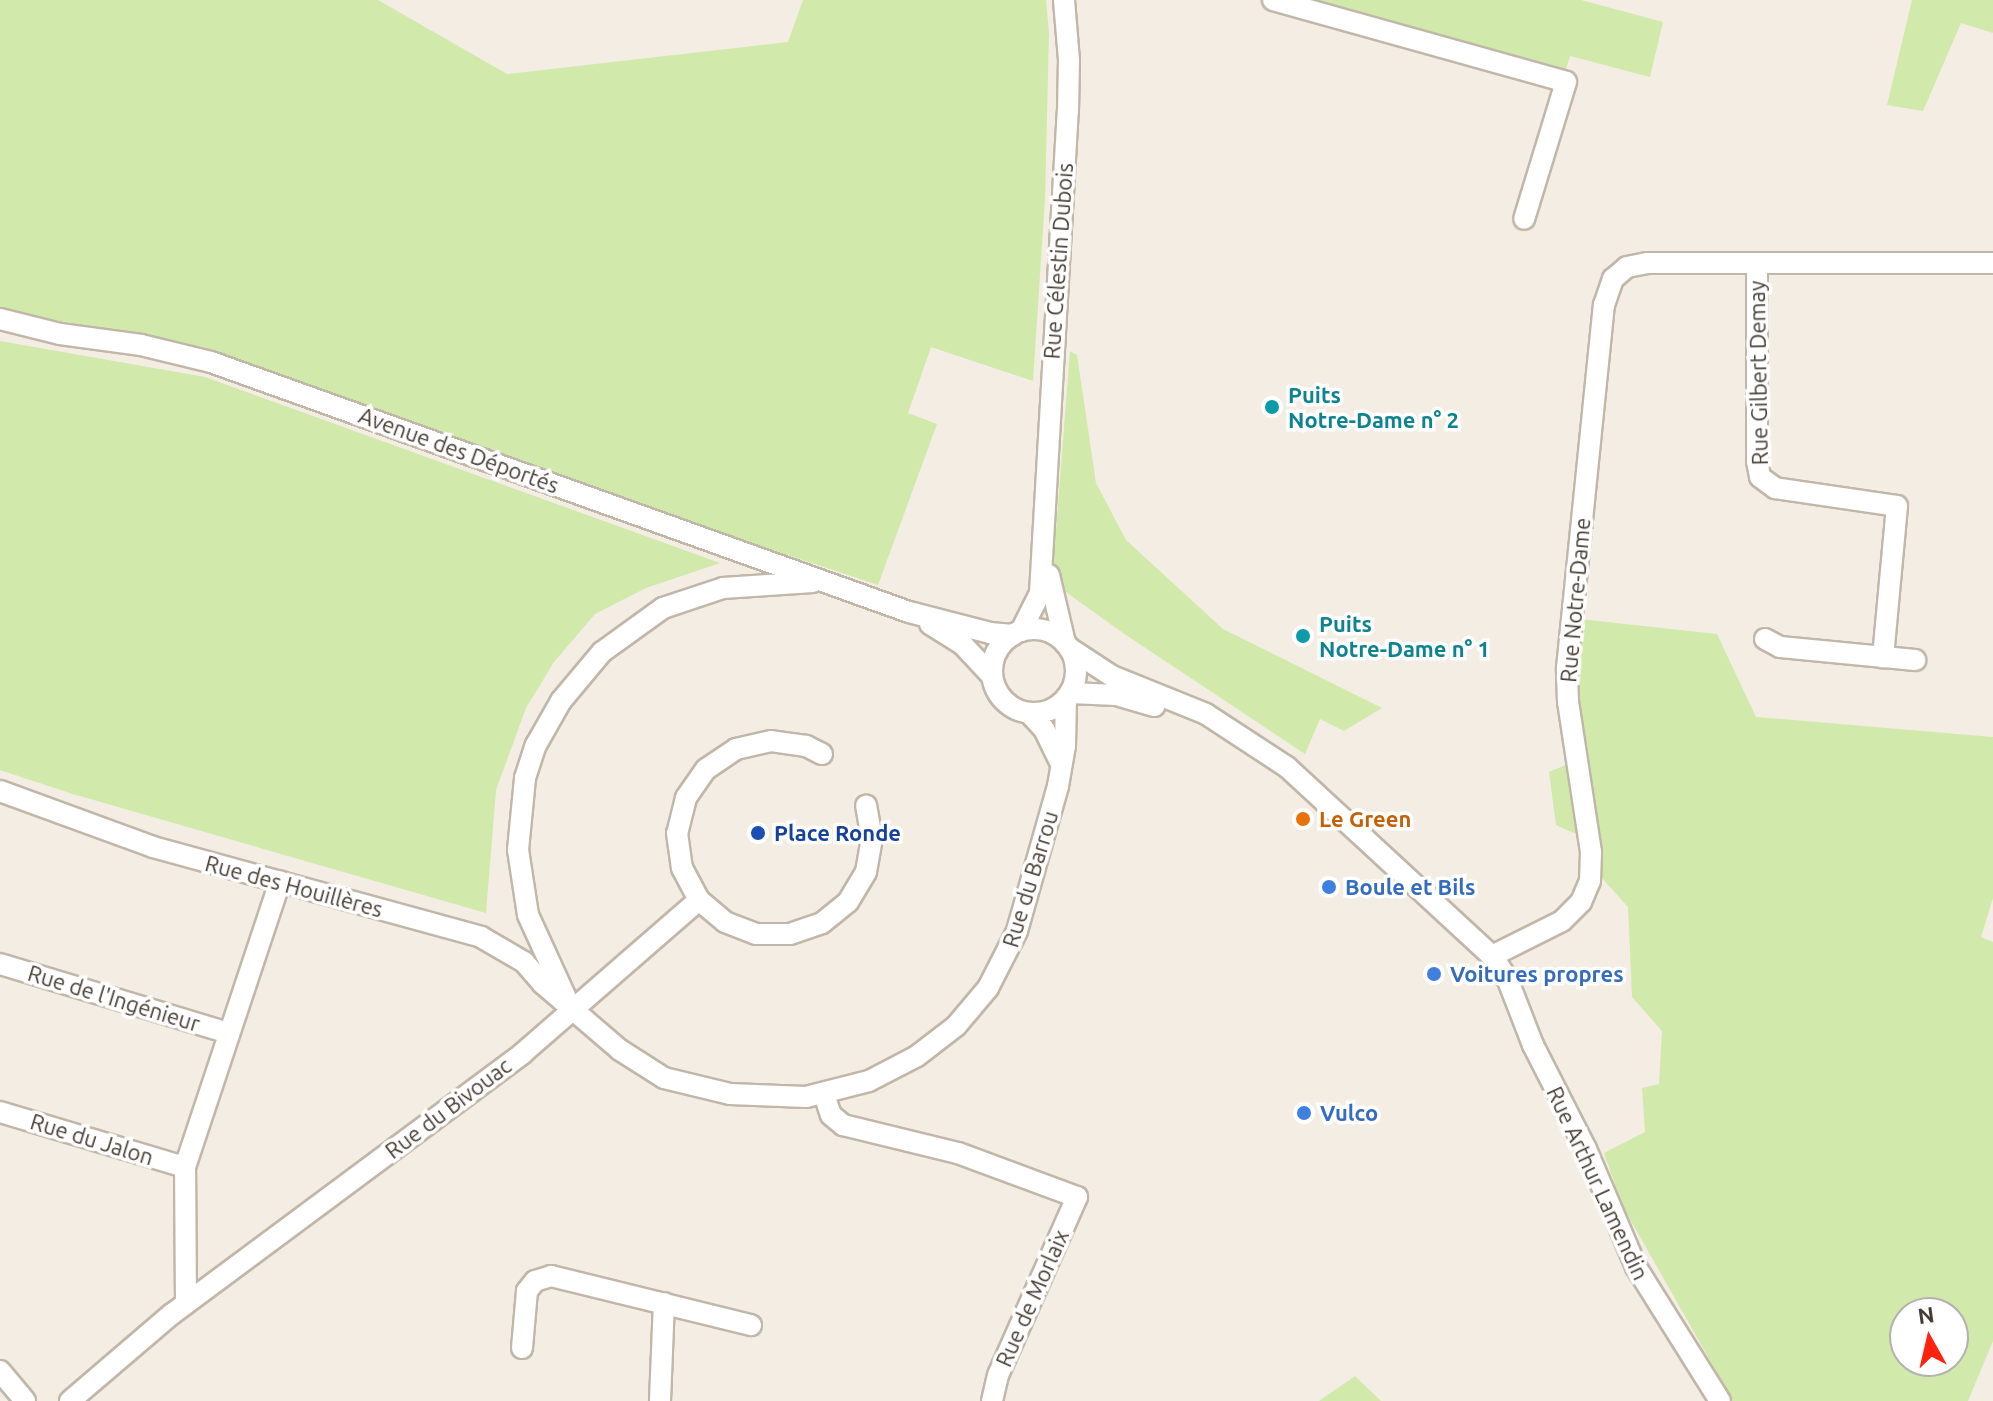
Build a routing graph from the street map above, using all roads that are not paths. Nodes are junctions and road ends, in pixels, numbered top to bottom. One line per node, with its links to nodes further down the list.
1 (1064, 0): 7 (street, Rue Célestin Dubois)
2 (1273, 0): 3 (street)
3 (1524, 219)
4 (1757, 263): 5 (street); 13 (street, Rue Gilbert Demay); 25 (street, Rue Notre-Dame)
5 (1993, 263)
6 (0, 319): 8 (street, Avenue des Déportés)
7 (1045, 523): 10 (street, Rue Célestin Dubois); 12 (street, Rue Célestin Dubois)
8 (825, 581): 9 (street, Avenue des Déportés); 27 (street)
9 (909, 612): 10 (street, Avenue des Déportés); 15 (street, Avenue des Déportés)
10 (1017, 633): 12 (street); 15 (street)
11 (1765, 639): 13 (street)
12 (1067, 646): 16 (street); 18 (street)
13 (1883, 657): 14 (street)
14 (1915, 660)
15 (992, 676): 17 (street)
16 (1068, 696): 17 (street); 18 (street); 20 (street, Rue du Barrou)
17 (1029, 713): 20 (street)
18 (1234, 732): 25 (street)
19 (822, 754): 24 (street)
20 (1061, 766): 29 (street, Rue du Barrou)
21 (0, 791): 23 (street, Rue des Houillères)
22 (866, 806): 24 (street)
23 (280, 881): 27 (street, Rue des Houillères); 28 (street)
24 (699, 900): 27 (street, Rue du Bivouac)
25 (1492, 956): 41 (street, Rue Arthur Lamendin)
26 (2, 969): 28 (street, Rue de l'Ingénieur)
27 (571, 1009): 29 (street, Rue du Barrou); 32 (street, Rue du Bivouac)
28 (229, 1033): 31 (street)
29 (824, 1094): 40 (street, Rue de Morlaix)
30 (0, 1112): 31 (street, Rue du Jalon)
31 (185, 1167): 32 (street)
32 (186, 1303): 38 (street, Rue du Bivouac)
33 (664, 1303): 34 (street); 35 (street); 39 (street)
34 (751, 1325)
35 (522, 1348)
36 (0, 1371): 37 (street)
37 (25, 1401)
38 (70, 1401)
39 (660, 1401)
40 (992, 1401)
41 (1720, 1401)

